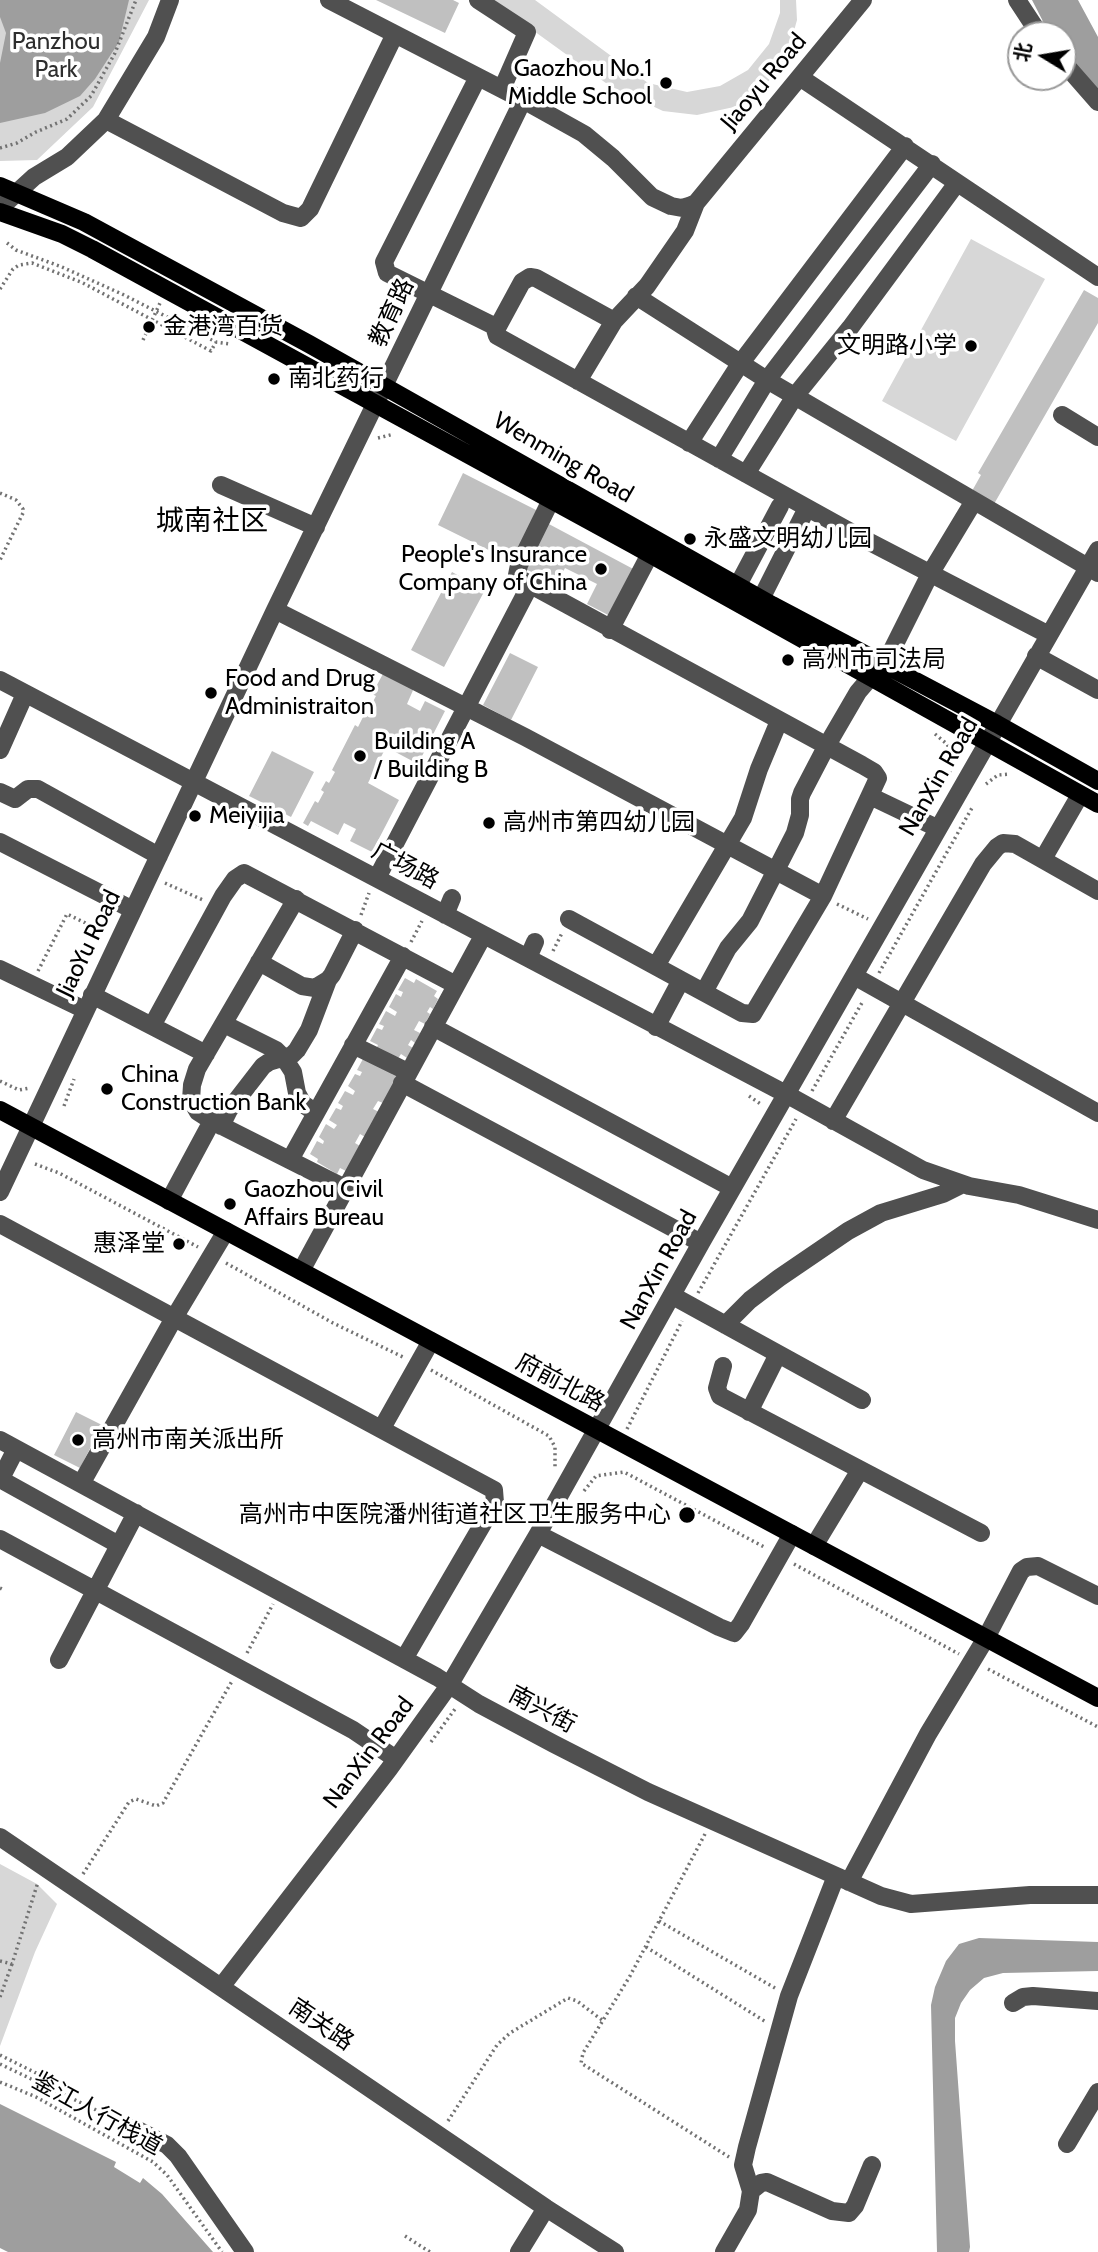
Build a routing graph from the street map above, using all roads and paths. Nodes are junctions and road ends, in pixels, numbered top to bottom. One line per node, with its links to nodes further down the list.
1 (136, 0): 17 (path)
2 (170, 0): 15 (street)
3 (329, 0): 8 (street)
4 (478, 0): 12 (street)
5 (863, 0): 10 (street, Jiaoyu Road)
6 (1017, 0): 7 (street)
7 (1031, 21)
8 (395, 34): 9 (street); 15 (street)
9 (478, 77): 12 (street); 27 (street)
10 (801, 78): 16 (street); 21 (street, Jiaoyu Road)
11 (1077, 78): 14 (street)
12 (502, 89): 13 (street)
13 (523, 100): 21 (street); 27 (street, 教育路)
14 (1098, 102)
15 (106, 120): 20 (street)
16 (905, 146): 18 (street); 36 (street)
17 (0, 148)
18 (932, 164): 19 (street); 37 (street)
19 (957, 183): 24 (street); 40 (street)
20 (8, 189): 22 (street); 39 (main road, Wenming Road)
21 (696, 202): 28 (street, Jiaoyu Road)
22 (0, 210): 26 (main road, Wenming Road)
23 (7, 243): 29 (path)
24 (1098, 277)
25 (0, 289): 30 (path)
26 (166, 289): 29 (path); 41 (main road, Wenming Road)
27 (428, 294): 32 (street); 39 (street, 教育路)
28 (636, 296): 31 (street, Jiaoyu Road); 36 (street)
29 (156, 311): 30 (path); 34 (path)
30 (152, 321): 33 (path); 34 (path)
31 (614, 321): 32 (street); 38 (street, Jiaoyu Road)
32 (496, 330): 38 (street)
33 (143, 340)
34 (216, 342): 35 (path)
35 (234, 346)
36 (740, 364): 37 (street); 44 (street)
37 (767, 380): 40 (street); 45 (street)
38 (578, 381): 44 (street)
39 (385, 385): 41 (street, 教育路); 60 (main road, Wenming Road)
40 (795, 396): 46 (street); 50 (street)
41 (375, 403): 49 (main road, Wenming Road); 53 (street, 教育路)
42 (1062, 415): 43 (street)
43 (1098, 437)
44 (689, 443): 45 (street)
45 (719, 459): 46 (street)
46 (746, 474): 52 (street)
47 (221, 485): 53 (street)
48 (0, 493): 56 (path)
49 (551, 500): 55 (main road, Wenming Road); 59 (street)
50 (974, 501): 57 (street); 58 (street)
51 (779, 506): 60 (street)
52 (807, 508): 58 (street); 61 (street)
53 (316, 527): 62 (street, 教育路)
54 (1098, 550): 57 (street, NanXin Road)
55 (650, 554): 63 (street); 67 (main road, Wenming Road)
56 (0, 560)
57 (1093, 570): 64 (street, NanXin Road)
58 (930, 574): 64 (street); 66 (street)
59 (530, 585): 63 (street); 71 (street)
60 (738, 585): 61 (main road, Wenming Road)
61 (761, 599): 66 (main road, Wenming Road)
62 (275, 610): 71 (street); 79 (street, 教育路)
63 (610, 630): 72 (street)
64 (1049, 635): 65 (street, NanXin Road)
65 (1037, 656): 69 (street); 73 (street, NanXin Road)
66 (885, 664): 73 (main road, Wenming Road)
67 (870, 678): 74 (main road, Wenming Road); 75 (street)
68 (0, 680): 70 (street, 广场路)
69 (1098, 690)
70 (25, 694): 76 (street); 79 (street, 广场路)
71 (467, 707): 88 (street); 93 (street)
72 (779, 721): 75 (street); 88 (street)
73 (997, 724): 74 (street, NanXin Road); 78 (main road, Wenming Road)
74 (986, 743): 82 (main road, Wenming Road); 86 (street, NanXin Road)
75 (826, 747): 83 (street); 91 (street)
76 (0, 750)
77 (1013, 774): 81 (path)
78 (1098, 781)
79 (193, 783): 89 (street, JiaoYu Road); 93 (street, 广场路)
80 (0, 792): 89 (street)
81 (980, 793)
82 (1080, 794): 85 (main road, Wenming Road); 90 (street)
83 (870, 796): 86 (street); 95 (street)
84 (974, 804): 116 (path)
85 (1098, 804)
86 (937, 828): 102 (street, NanXin Road)
87 (0, 842): 99 (street)
88 (727, 845): 91 (street); 108 (street)
89 (159, 856): 92 (street, JiaoYu Road)
90 (1043, 859): 94 (street); 119 (street)
91 (775, 871): 95 (street); 117 (street)
92 (150, 876): 98 (path); 99 (street, JiaoYu Road)
93 (377, 878): 100 (street, 广场路); 103 (path)
94 (1098, 891)
95 (823, 897): 102 (path); 117 (street)
96 (453, 898): 100 (street)
97 (296, 899): 98 (street); 103 (street); 107 (street)
98 (217, 906): 121 (street)
99 (133, 910): 105 (street, JiaoYu Road)
100 (438, 911): 104 (street, 广场路); 106 (path)
101 (569, 919): 108 (street); 109 (path)
102 (882, 926): 111 (street, NanXin Road)
103 (355, 930): 106 (street); 112 (street)
104 (483, 936): 109 (street, 广场路); 115 (street)
105 (118, 939): 114 (path); 118 (street, JiaoYu Road)
106 (403, 956): 115 (street); 124 (street)
107 (259, 962): 112 (street); 120 (street)
108 (656, 966): 113 (street)
109 (545, 967): 123 (street, 广场路)
110 (0, 969): 114 (street)
111 (854, 976): 116 (street); 128 (street, NanXin Road)
112 (328, 980): 126 (street)
113 (681, 980): 117 (street); 123 (street)
114 (32, 985): 118 (street)
115 (456, 985): 122 (street)
116 (872, 985): 119 (street); 129 (path)
117 (704, 992)
118 (88, 1002): 121 (street); 135 (street, JiaoYu Road)
119 (902, 1002): 132 (street); 133 (street)
120 (224, 1024): 125 (street); 126 (street)
121 (152, 1026): 125 (street)
122 (433, 1027): 127 (street); 140 (street)
123 (656, 1027): 128 (street, 广场路)
124 (354, 1045): 127 (street); 131 (street)
125 (206, 1054): 134 (street)
126 (284, 1058): 131 (street); 134 (street)
127 (405, 1077): 139 (street); 146 (street)
128 (786, 1094): 129 (street, 广场路); 140 (street, NanXin Road)
129 (804, 1105): 133 (street, 广场路); 150 (path)
130 (0, 1111): 135 (main road, 府前北路)
131 (316, 1113): 136 (street)
132 (1098, 1114)
133 (832, 1121): 138 (street, 广场路)
134 (217, 1123): 136 (street); 142 (street)
135 (32, 1127): 141 (street); 142 (main road, 府前北路)
136 (290, 1160): 139 (street)
137 (35, 1164): 147 (path)
138 (963, 1184): 143 (street, 广场路); 152 (street)
139 (345, 1188): 148 (street)
140 (732, 1188): 146 (street, NanXin Road)
141 (0, 1192)
142 (169, 1201): 145 (main road, 府前北路)
143 (1098, 1220)
144 (0, 1224): 151 (street)
145 (226, 1231): 147 (street); 148 (main road, 府前北路)
146 (701, 1243): 149 (street, NanXin Road)
147 (212, 1255): 151 (street); 155 (path)
148 (300, 1271): 153 (main road, 府前北路)
149 (673, 1296): 150 (street); 160 (street, NanXin Road)
150 (691, 1306): 152 (street); 162 (path)
151 (174, 1318): 159 (street); 166 (street)
152 (725, 1325): 154 (street)
153 (431, 1341): 155 (street); 160 (main road, 府前北路)
154 (778, 1354): 157 (street); 158 (street)
155 (419, 1364): 159 (street); 164 (path)
156 (723, 1366): 158 (street)
157 (862, 1400)
158 (749, 1412): 163 (street)
159 (382, 1428): 180 (street)
160 (597, 1430): 162 (main road, 府前北路); 170 (street, NanXin Road)
161 (8, 1444): 165 (street); 166 (street, 南兴街)
162 (621, 1444): 171 (main road, 府前北路)
163 (860, 1470): 169 (street); 174 (street)
164 (553, 1474)
165 (0, 1480): 173 (street)
166 (81, 1484): 168 (street, 南兴街)
167 (578, 1500): 175 (path)
168 (136, 1513): 173 (street); 177 (street, 南兴街)
169 (981, 1533)
170 (538, 1534): 175 (street); 184 (street, NanXin Road)
171 (792, 1534): 174 (main road, 府前北路); 175 (street)
172 (0, 1539): 176 (street)
173 (119, 1545): 176 (street)
174 (814, 1546): 179 (main road, 府前北路)
175 (780, 1556): 182 (path)
176 (94, 1590): 181 (street); 183 (street)
177 (280, 1591): 180 (street, 南兴街); 183 (path)
178 (1098, 1596): 179 (street)
179 (986, 1638): 182 (street); 185 (main road, 府前北路)
180 (404, 1659): 184 (street, 南兴街)
181 (59, 1660)
182 (972, 1661): 186 (path); 192 (street)
183 (239, 1669): 188 (street); 193 (path)
184 (457, 1689): 187 (path); 188 (street, NanXin Road); 189 (street, 南兴街)
185 (1098, 1698)
186 (1098, 1727)
187 (431, 1743)
188 (396, 1759): 199 (street, NanXin Road)
189 (712, 1821): 192 (street, 南兴街); 195 (path)
190 (0, 1837): 191 (street, 南关路)
191 (44, 1867): 193 (street, 南关路); 198 (path)
192 (842, 1879): 194 (street, 南兴街); 200 (street)
193 (74, 1887): 199 (street, 南关路)
194 (1098, 1895)
195 (659, 1920): 196 (path); 200 (path)
196 (646, 1947): 204 (path); 205 (path)
197 (0, 1961): 198 (path)
198 (12, 1964): 201 (path)
199 (221, 1987): 212 (street, 南关路)
200 (789, 1996): 205 (street)
201 (0, 1997)
202 (1098, 2001): 203 (street)
203 (1013, 2003)
204 (603, 2020): 212 (path); 214 (path)
205 (780, 2030): 214 (street)
206 (0, 2055): 209 (path)
207 (0, 2064): 209 (path)
208 (0, 2082): 219 (path, 鉴江人行栈道)
209 (54, 2092): 211 (path)
210 (1098, 2092): 213 (street)
211 (134, 2128): 220 (street)
212 (440, 2134): 217 (street, 南关路)
213 (1067, 2144)
214 (743, 2165): 216 (street)
215 (872, 2165): 216 (street)
216 (751, 2190): 224 (street)
217 (546, 2208): 222 (street); 223 (street, 南关路)
218 (405, 2236): 221 (path)
219 (222, 2252)
220 (246, 2252)
221 (430, 2252)
222 (519, 2252)
223 (615, 2252)
224 (724, 2252)

